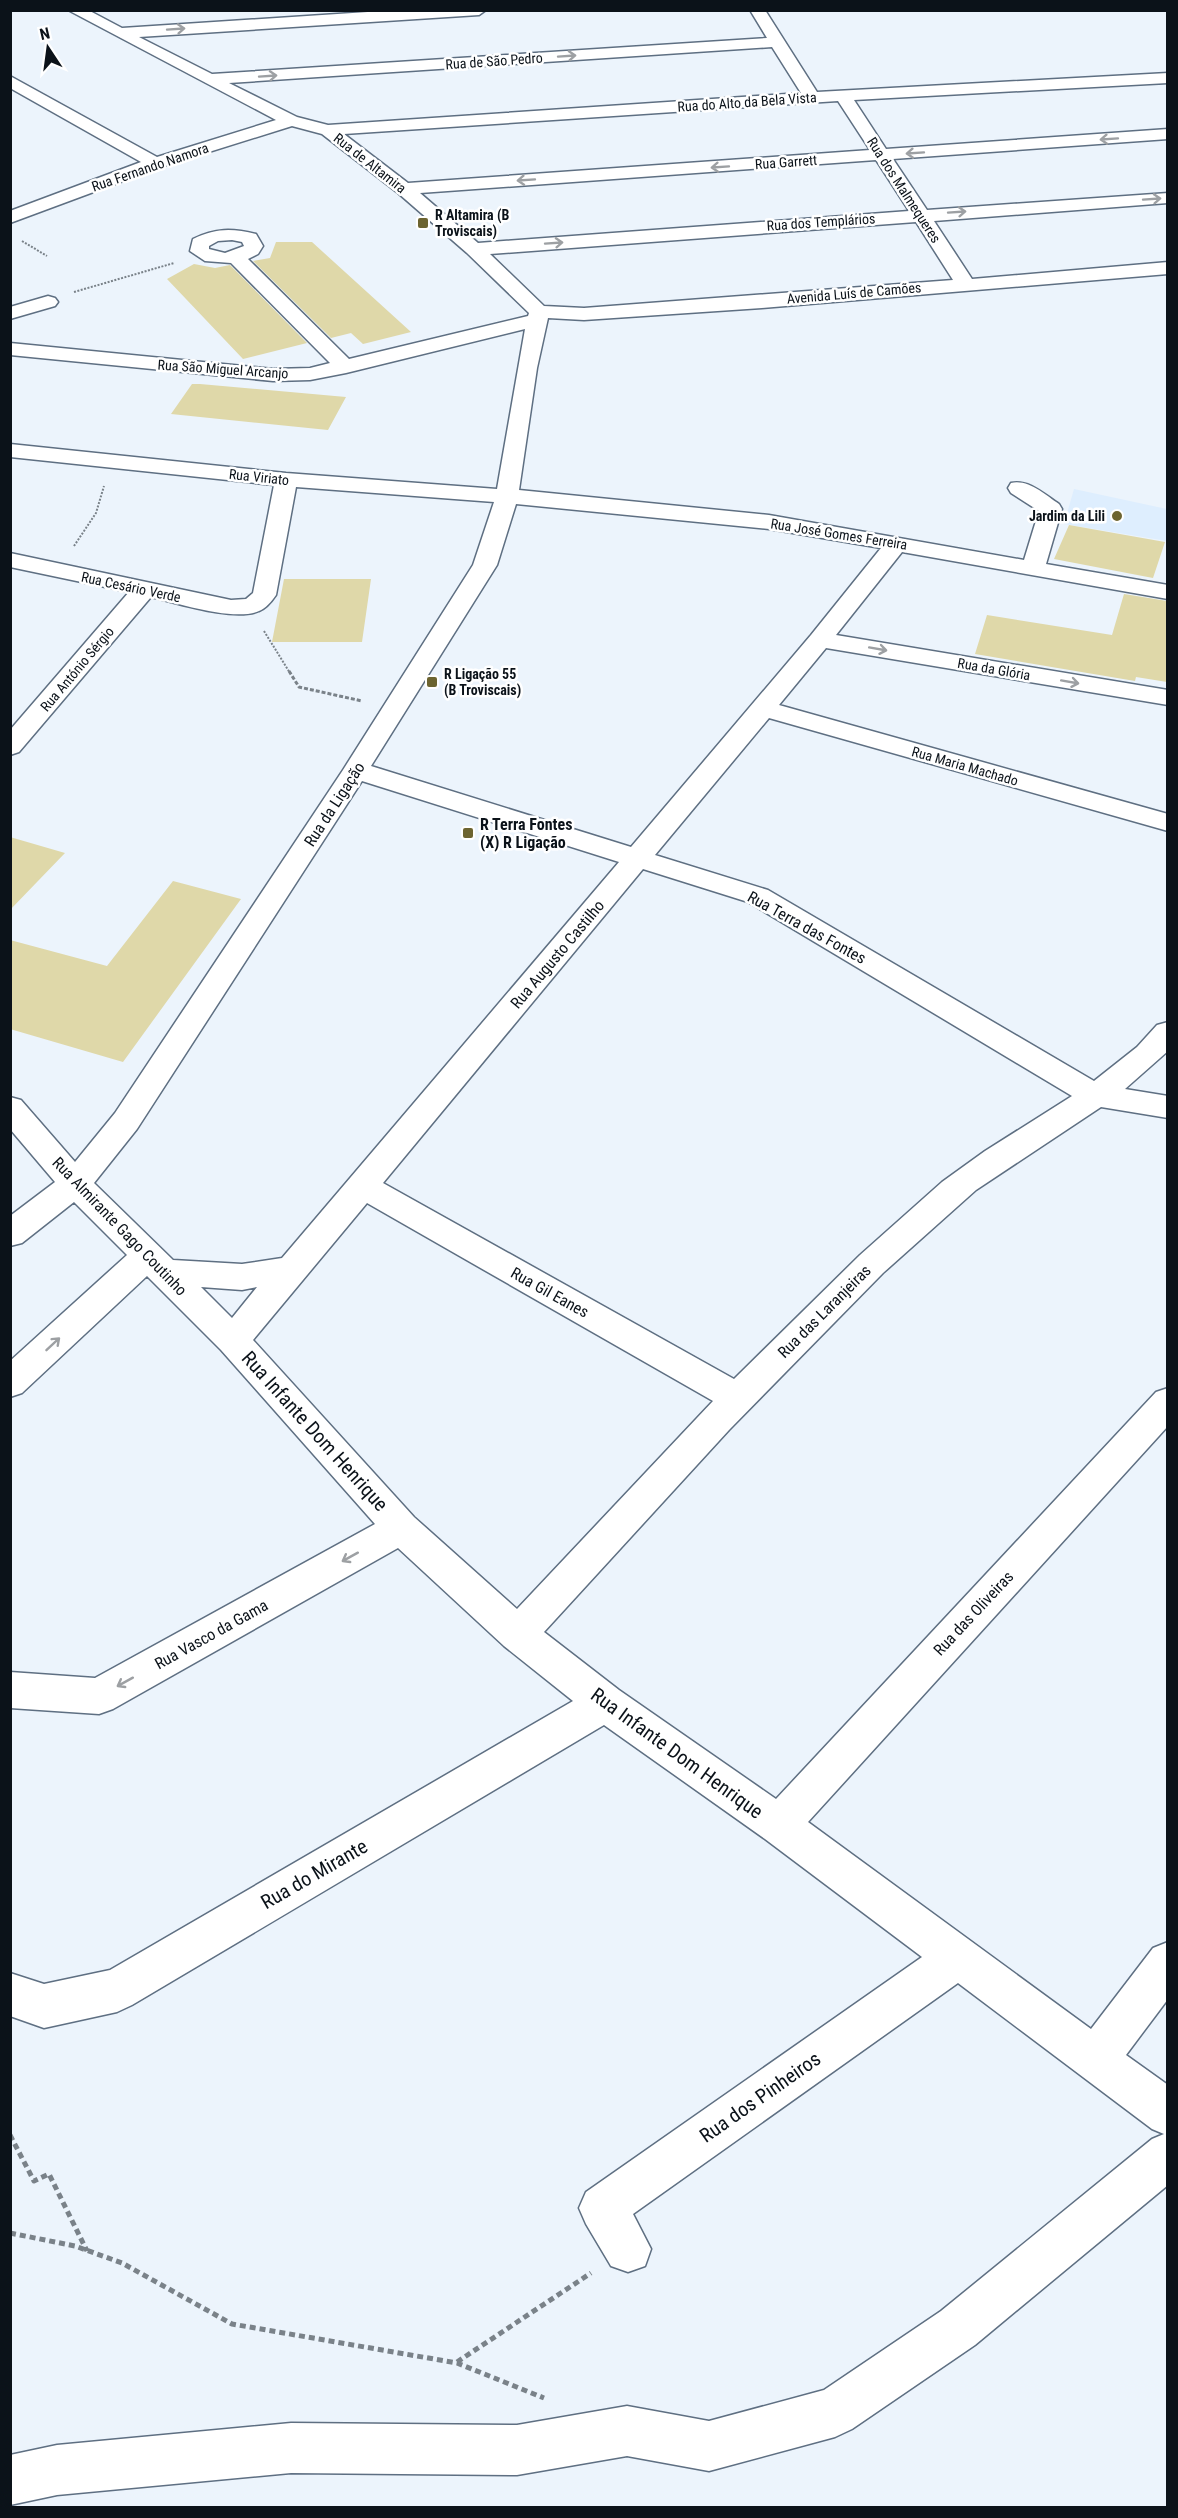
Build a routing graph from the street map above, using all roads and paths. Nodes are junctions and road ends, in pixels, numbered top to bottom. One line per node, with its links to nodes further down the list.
1 (75, 10): 5 (street, Rua de Altamira)
2 (479, 10): 4 (street)
3 (758, 10): 6 (street)
4 (458, 11): 5 (street, one-way to 4)
5 (118, 33): 8 (street, Rua de Altamira)
6 (778, 42): 8 (street, Rua de São Pedro, one-way to 6); 11 (street)
7 (1167, 78): 10 (street, Rua do Alto da Bela Vista)
8 (209, 80): 12 (street, Rua de Altamira)
9 (10, 81): 16 (street)
10 (843, 96): 11 (street, Rua do Alto da Bela Vista); 15 (street, Rua dos Malmequeres)
11 (812, 97): 13 (street, Rua do Alto da Bela Vista)
12 (291, 121): 13 (street, Rua de Altamira); 16 (street, Rua Fernando Namora)
13 (328, 130): 17 (street, Rua de Altamira)
14 (1167, 134): 15 (street, Rua Garrett, one-way to 15)
15 (882, 156): 17 (street, Rua Garrett, one-way to 17); 21 (street, Rua dos Malmequeres)
16 (155, 163): 20 (street, Rua Fernando Namora)
17 (404, 189): 24 (street, Rua de Altamira)
18 (1167, 198): 21 (street, Rua dos Templários, one-way to 18)
19 (10, 201): 20 (street)
20 (28, 212): 22 (street, Rua Fernando Namora)
21 (921, 215): 24 (street, Rua dos Templários, one-way to 21); 28 (street, Rua dos Malmequeres)
22 (10, 219)
23 (20, 240): 26 (path)
24 (474, 249): 31 (street, Rua de Altamira)
25 (203, 254): 29 (path); 33 (street)
26 (47, 256)
27 (1167, 267): 28 (street, Avenida Luís de Camões)
28 (965, 284): 31 (street, Avenida Luís de Camões)
29 (48, 302): 30 (street)
30 (10, 313)
31 (538, 316): 33 (street, Rua São Miguel Arcanjo); 38 (street, Rua da Ligação)
32 (10, 349): 33 (street, Rua São Miguel Arcanjo)
33 (346, 367)
34 (10, 450): 35 (street, Rua Viriato)
35 (111, 461): 36 (street, Rua Viriato); 42 (path)
36 (286, 480): 38 (street, Rua Viriato); 45 (street)
37 (1019, 488): 41 (street)
38 (507, 496): 39 (street, Rua José Gomes Ferreira); 48 (street, Rua da Ligação)
39 (897, 543): 41 (street, Rua José Gomes Ferreira); 46 (street, Rua Augusto Castilho)
40 (10, 561): 42 (street, Rua Cesário Verde)
41 (1033, 567): 44 (street, Rua José Gomes Ferreira)
42 (56, 571): 43 (street, Rua Cesário Verde)
43 (144, 590): 45 (street, Rua Cesário Verde); 50 (street, Rua António Sérgio)
44 (1167, 592)
45 (252, 606): 48 (path)
46 (820, 640): 47 (street, Rua da Glória, one-way to 47); 49 (street, Rua Augusto Castilho)
47 (1167, 698)
48 (395, 708): 51 (street, Rua da Ligação)
49 (763, 708): 52 (street, Rua Maria Machado); 53 (street, Rua Augusto Castilho)
50 (10, 747)
51 (356, 770): 53 (street, Rua Terra das Fontes); 58 (street, Rua da Ligação)
52 (1167, 823)
53 (638, 858): 55 (street, Rua Terra das Fontes); 59 (street, Rua Augusto Castilho)
54 (1167, 1032): 55 (street, Rua das Laranjeiras)
55 (1094, 1095): 56 (street, Rua Terra das Fontes); 65 (street, Rua das Laranjeiras)
56 (1167, 1107)
57 (10, 1108): 58 (street, Rua Almirante Gago Coutinho)
58 (75, 1184): 60 (street, Rua da Ligação); 61 (street, Rua Almirante Gago Coutinho)
59 (363, 1186): 62 (street, Rua Augusto Castilho); 65 (street, Rua Gil Eanes)
60 (10, 1234)
61 (155, 1264): 62 (street); 63 (street, Rua Almirante Gago Coutinho); 64 (street, one-way to 61)
62 (294, 1269): 63 (street, Rua Augusto Castilho)
63 (233, 1340): 67 (street, Rua Infante Dom Henrique)
64 (10, 1383)
65 (738, 1398): 68 (street, Rua das Laranjeiras)
66 (1167, 1402): 71 (street, Rua das Oliveiras)
67 (401, 1528): 68 (street, Rua Infante Dom Henrique); 69 (street, Rua Vasco da Gama, one-way to 69)
68 (518, 1634): 70 (street, Rua Infante Dom Henrique)
69 (10, 1690)
70 (605, 1703): 71 (street, Rua Infante Dom Henrique); 74 (street, Rua do Mirante)
71 (779, 1825): 72 (street, Rua Infante Dom Henrique)
72 (957, 1958): 75 (street, Rua Infante Dom Henrique); 80 (street, Rua dos Pinheiros)
73 (1167, 1963): 75 (street)
74 (10, 1995)
75 (1095, 2061): 76 (street, Rua Infante Dom Henrique)
76 (1167, 2113)
77 (10, 2135): 81 (path)
78 (1167, 2155): 82 (street)
79 (10, 2234): 81 (path)
80 (627, 2249): 81 (path)
81 (87, 2251)
82 (10, 2480)

